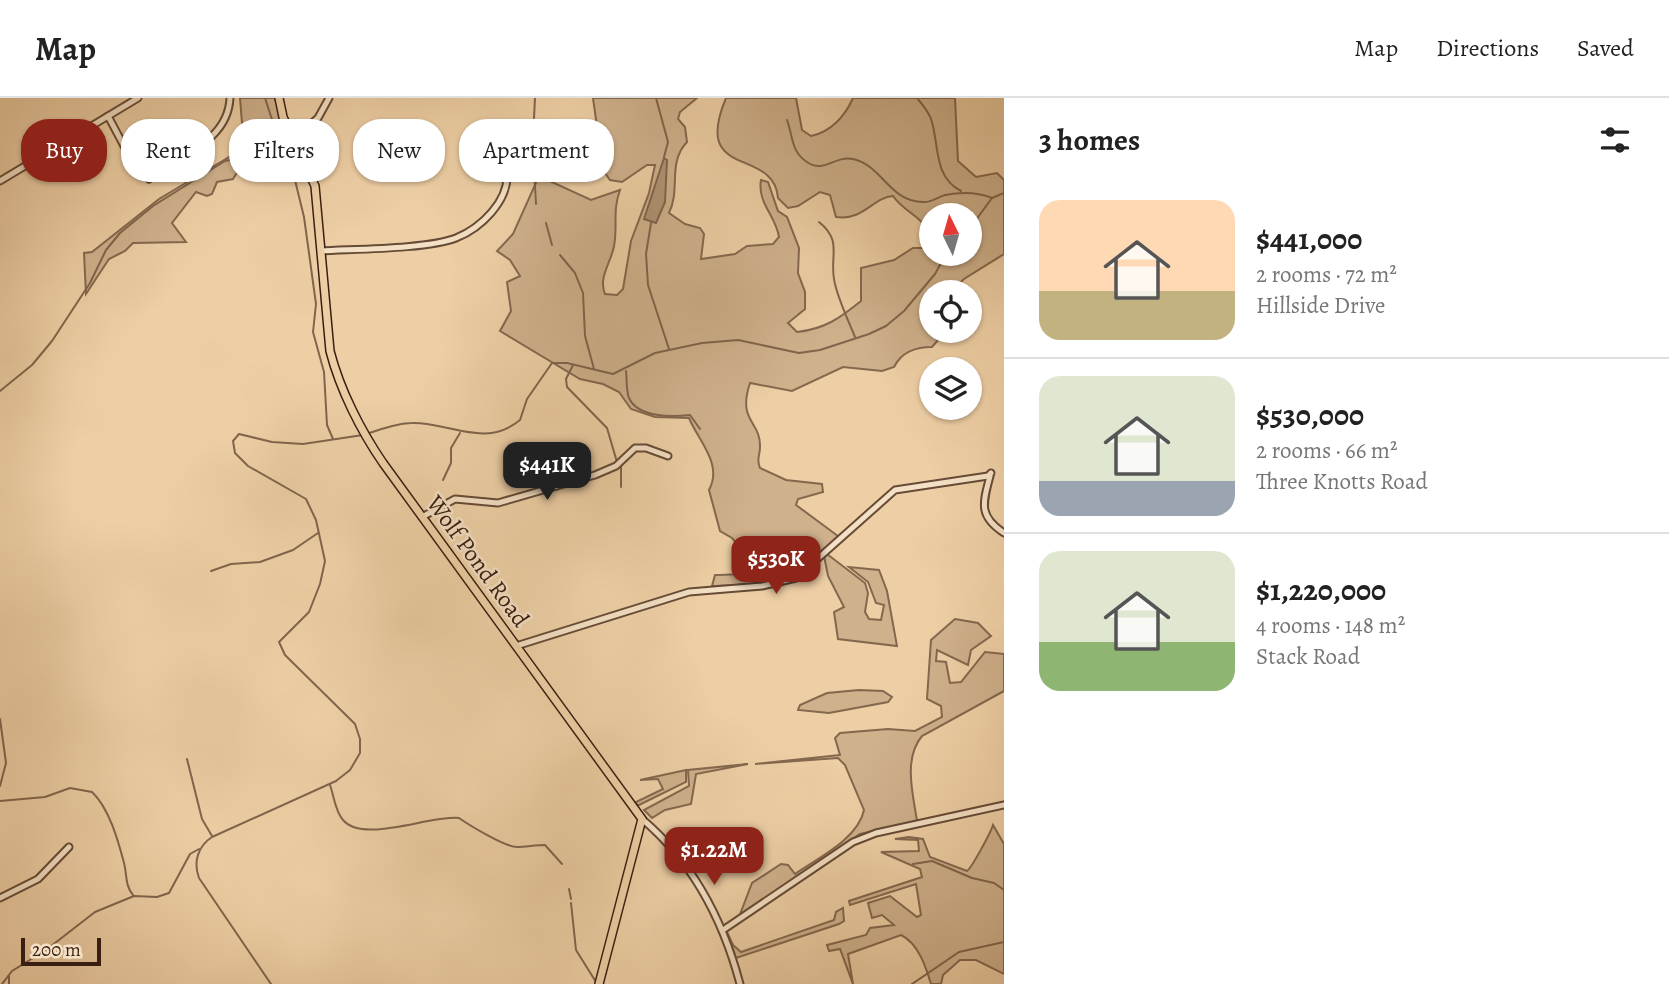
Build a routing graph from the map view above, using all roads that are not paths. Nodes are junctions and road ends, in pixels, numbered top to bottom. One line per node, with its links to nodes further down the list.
1 (138, 98): 5 (street)
2 (230, 98): 5 (street)
3 (279, 98): 6 (main road, Wolf Pond Road)
4 (329, 98): 7 (street)
5 (108, 116): 8 (street)
6 (284, 119)
7 (317, 119)
8 (0, 181)
9 (313, 182): 11 (main road, Wolf Pond Road)
10 (506, 182): 11 (street)
11 (321, 251): 13 (main road, Wolf Pond Road)
12 (668, 456): 13 (street)
13 (422, 517): 15 (main road, Wolf Pond Road)
14 (1004, 533): 15 (street)
15 (516, 646): 17 (main road, Wolf Pond Road)
16 (1004, 805): 20 (street)
17 (642, 819): 20 (street); 21 (main road)
18 (69, 847): 19 (street)
19 (0, 898)
20 (723, 930): 22 (street)
21 (599, 984)
22 (740, 984)

